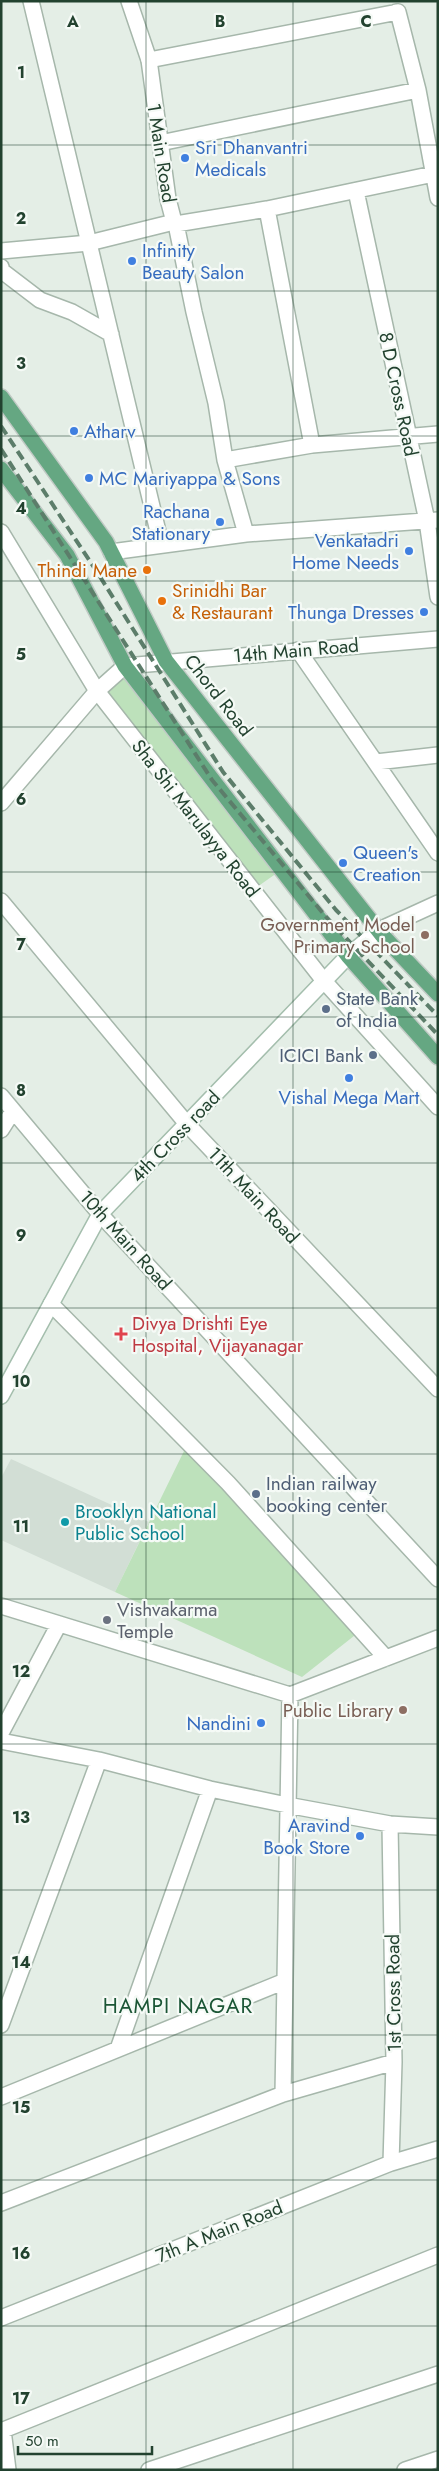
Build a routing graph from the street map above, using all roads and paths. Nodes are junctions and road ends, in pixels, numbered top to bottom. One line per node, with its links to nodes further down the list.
1 (31, 1): 11 (street)
2 (129, 1): 3 (street, 1 Main Road)
3 (149, 60): 4 (street); 5 (street, 1 Main Road)
4 (418, 90): 5 (street); 6 (street)
5 (160, 143): 10 (street, 1 Main Road)
6 (435, 174): 7 (street); 8 (street)
7 (356, 191): 9 (street); 17 (street, 8 D Cross Road)
8 (438, 198)
9 (267, 208): 10 (street); 18 (street)
10 (175, 223): 11 (street, 1 Main Road); 19 (street)
11 (89, 243): 12 (street, 1 Main Road); 14 (street)
12 (1, 252)
13 (1, 267): 14 (street)
14 (111, 334): 24 (street)
15 (1, 397): 25 (main road, Chord Road)
16 (438, 434): 17 (street)
17 (408, 438): 18 (street); 21 (street, 8 D Cross Road)
18 (312, 445): 19 (street)
19 (225, 460): 23 (street)
20 (1, 469): 30 (main road)
21 (432, 520): 23 (street); 26 (street, 8 D Cross Road)
22 (1, 532): 31 (street, Sha Shi Marulayya Road)
23 (246, 534): 24 (street)
24 (161, 544): 25 (street)
25 (111, 552): 29 (main road, Chord Road)
26 (438, 597)
27 (438, 639): 28 (street, 14th Main Road)
28 (298, 650): 29 (street, 14th Main Road); 33 (street)
29 (166, 661): 30 (street, 14th Main Road); 39 (main road, Chord Road)
30 (125, 666): 31 (street); 40 (main road)
31 (97, 691): 34 (street); 41 (street, Sha Shi Marulayya Road)
32 (438, 755): 33 (street)
33 (376, 762): 35 (street)
34 (1, 803)
35 (432, 832): 36 (street)
36 (438, 853)
37 (1, 901): 47 (street, 11th Main Road)
38 (438, 903): 39 (street, 4th Cross road)
39 (379, 930): 40 (street, 4th Cross road); 42 (main road, Chord Road)
40 (348, 956): 41 (street, 4th Cross road); 43 (main road)
41 (324, 981): 45 (street, Sha Shi Marulayya Road); 47 (street, 4th Cross road)
42 (438, 994)
43 (438, 1057)
44 (1, 1096): 46 (street, 10th Main Road)
45 (438, 1107)
46 (13, 1110): 48 (street); 49 (street, 10th Main Road)
47 (187, 1124): 49 (street, 4th Cross road); 51 (street, 11th Main Road)
48 (1, 1130)
49 (100, 1214): 50 (street, 4th Cross road); 53 (street, 10th Main Road)
50 (51, 1304): 52 (street, 4th Cross road); 57 (street)
51 (438, 1389)
52 (1, 1396)
53 (438, 1579)
54 (1, 1606): 55 (street)
55 (59, 1624): 58 (street); 59 (street)
56 (438, 1638): 57 (street)
57 (386, 1658): 58 (street)
58 (290, 1695): 63 (street)
59 (1, 1733)
60 (1, 1741): 61 (street)
61 (99, 1760): 62 (street); 67 (street)
62 (210, 1789): 63 (street); 68 (street)
63 (287, 1806): 64 (street); 66 (street)
64 (390, 1824): 65 (street); 69 (street, 1st Cross Road)
65 (438, 1826)
66 (285, 1981): 68 (street); 70 (street)
67 (1, 2025)
68 (118, 2049): 71 (street)
69 (394, 2062): 70 (street); 73 (street, 1st Cross Road)
70 (283, 2094): 74 (street)
71 (1, 2096)
72 (438, 2149): 73 (street, 7th A Main Road)
73 (391, 2163): 76 (street, 7th A Main Road)
74 (1, 2203)
75 (438, 2254): 78 (street)
76 (1, 2318)
77 (438, 2374): 81 (street)
78 (2, 2431): 80 (street)
79 (438, 2459): 82 (street)
80 (8, 2470)
81 (150, 2470)
82 (405, 2470)

